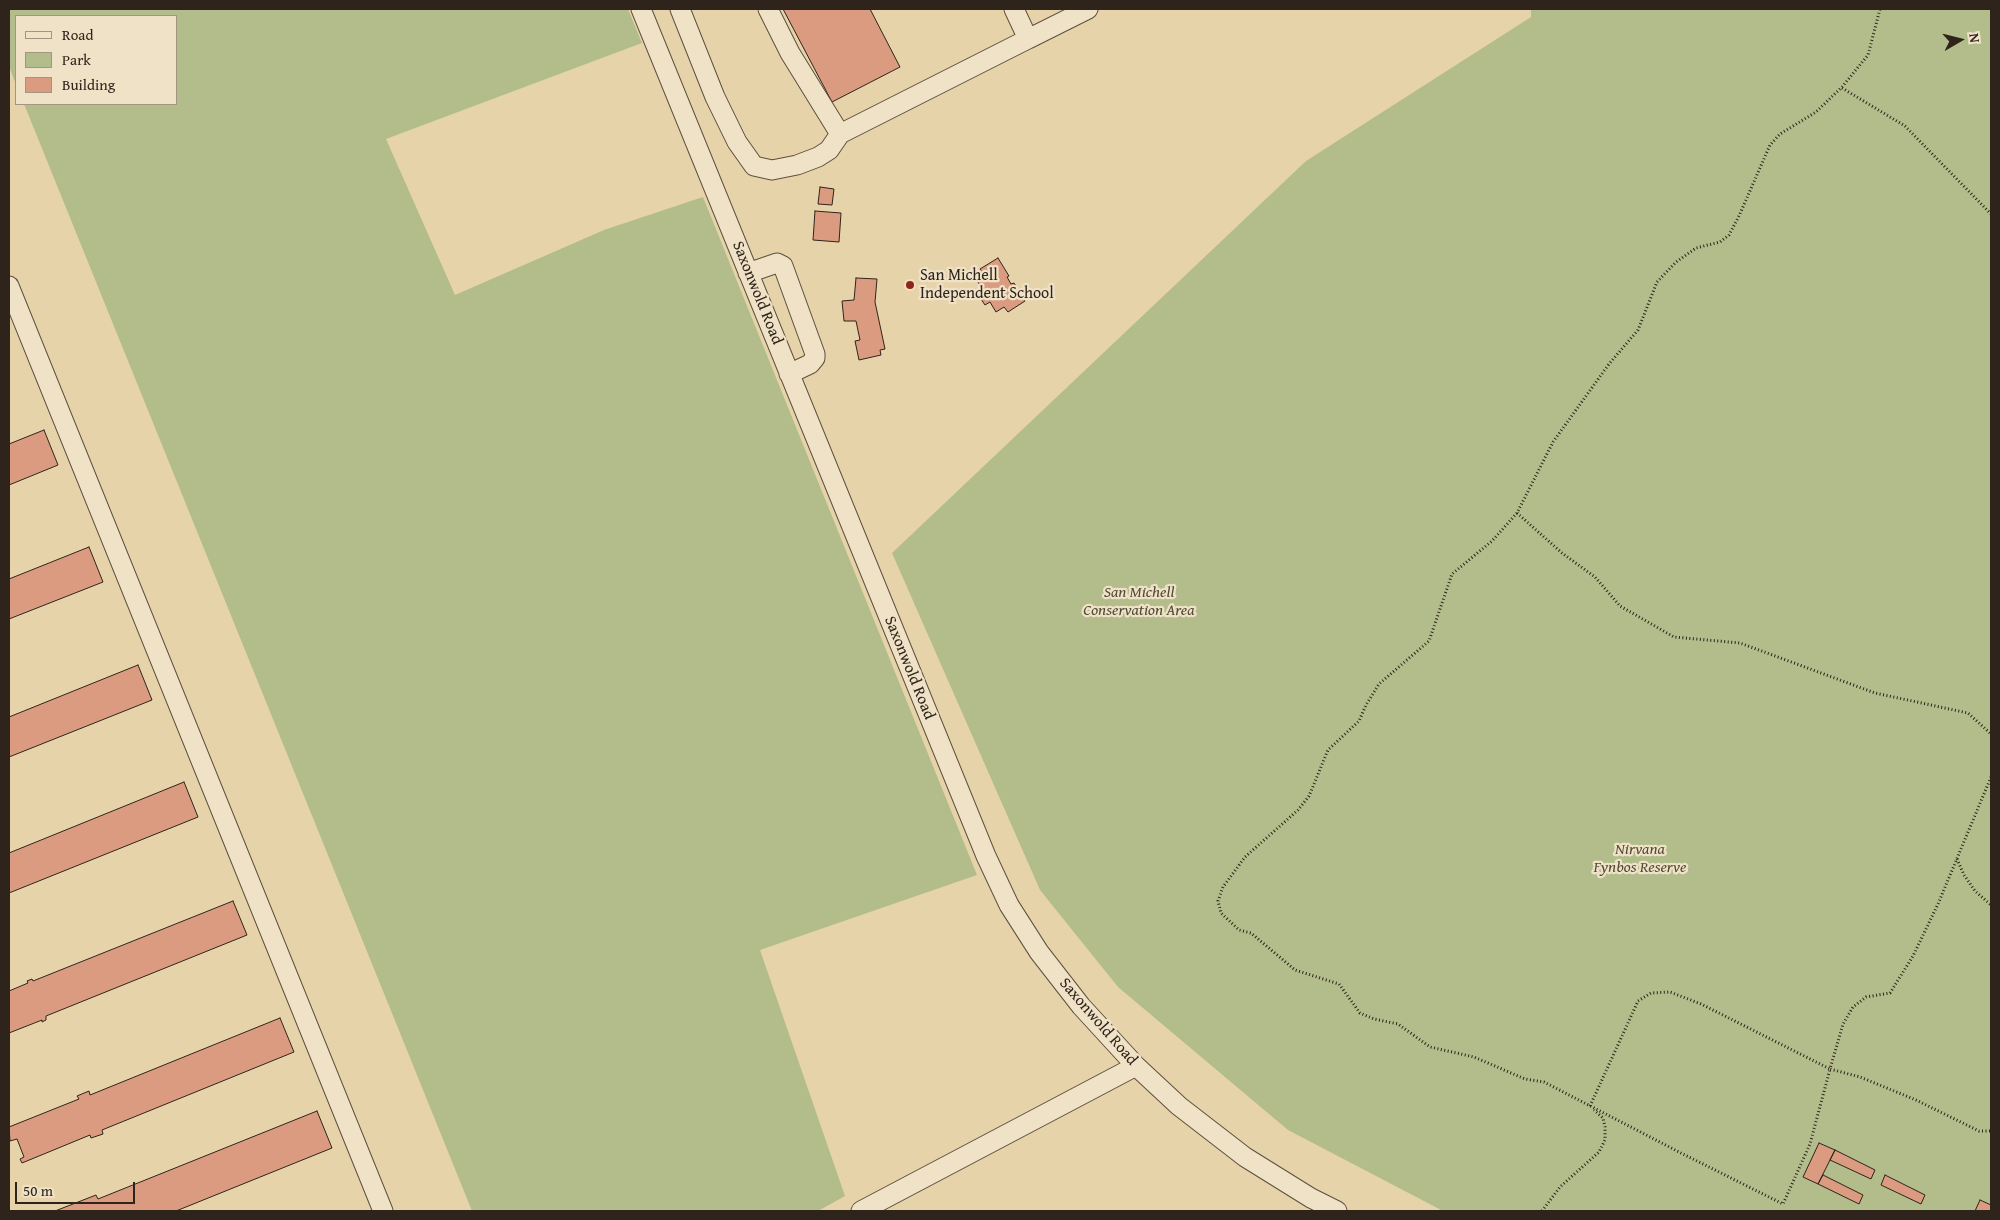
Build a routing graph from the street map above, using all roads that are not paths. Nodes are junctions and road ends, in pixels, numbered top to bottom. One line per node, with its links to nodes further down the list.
1 (641, 9): 8 (street, Saxonwold Road)
2 (680, 9): 7 (street)
3 (768, 9): 7 (street)
4 (1014, 9): 6 (street)
5 (1088, 9): 6 (street)
6 (1028, 39): 7 (street)
7 (840, 134)
8 (748, 273): 10 (street, Saxonwold Road); 10 (street)
9 (9, 286): 12 (street)
10 (790, 374): 11 (street, Saxonwold Road)
11 (1136, 1066): 13 (street); 14 (street, Saxonwold Road)
12 (383, 1211)
13 (861, 1211)
14 (1337, 1211)

